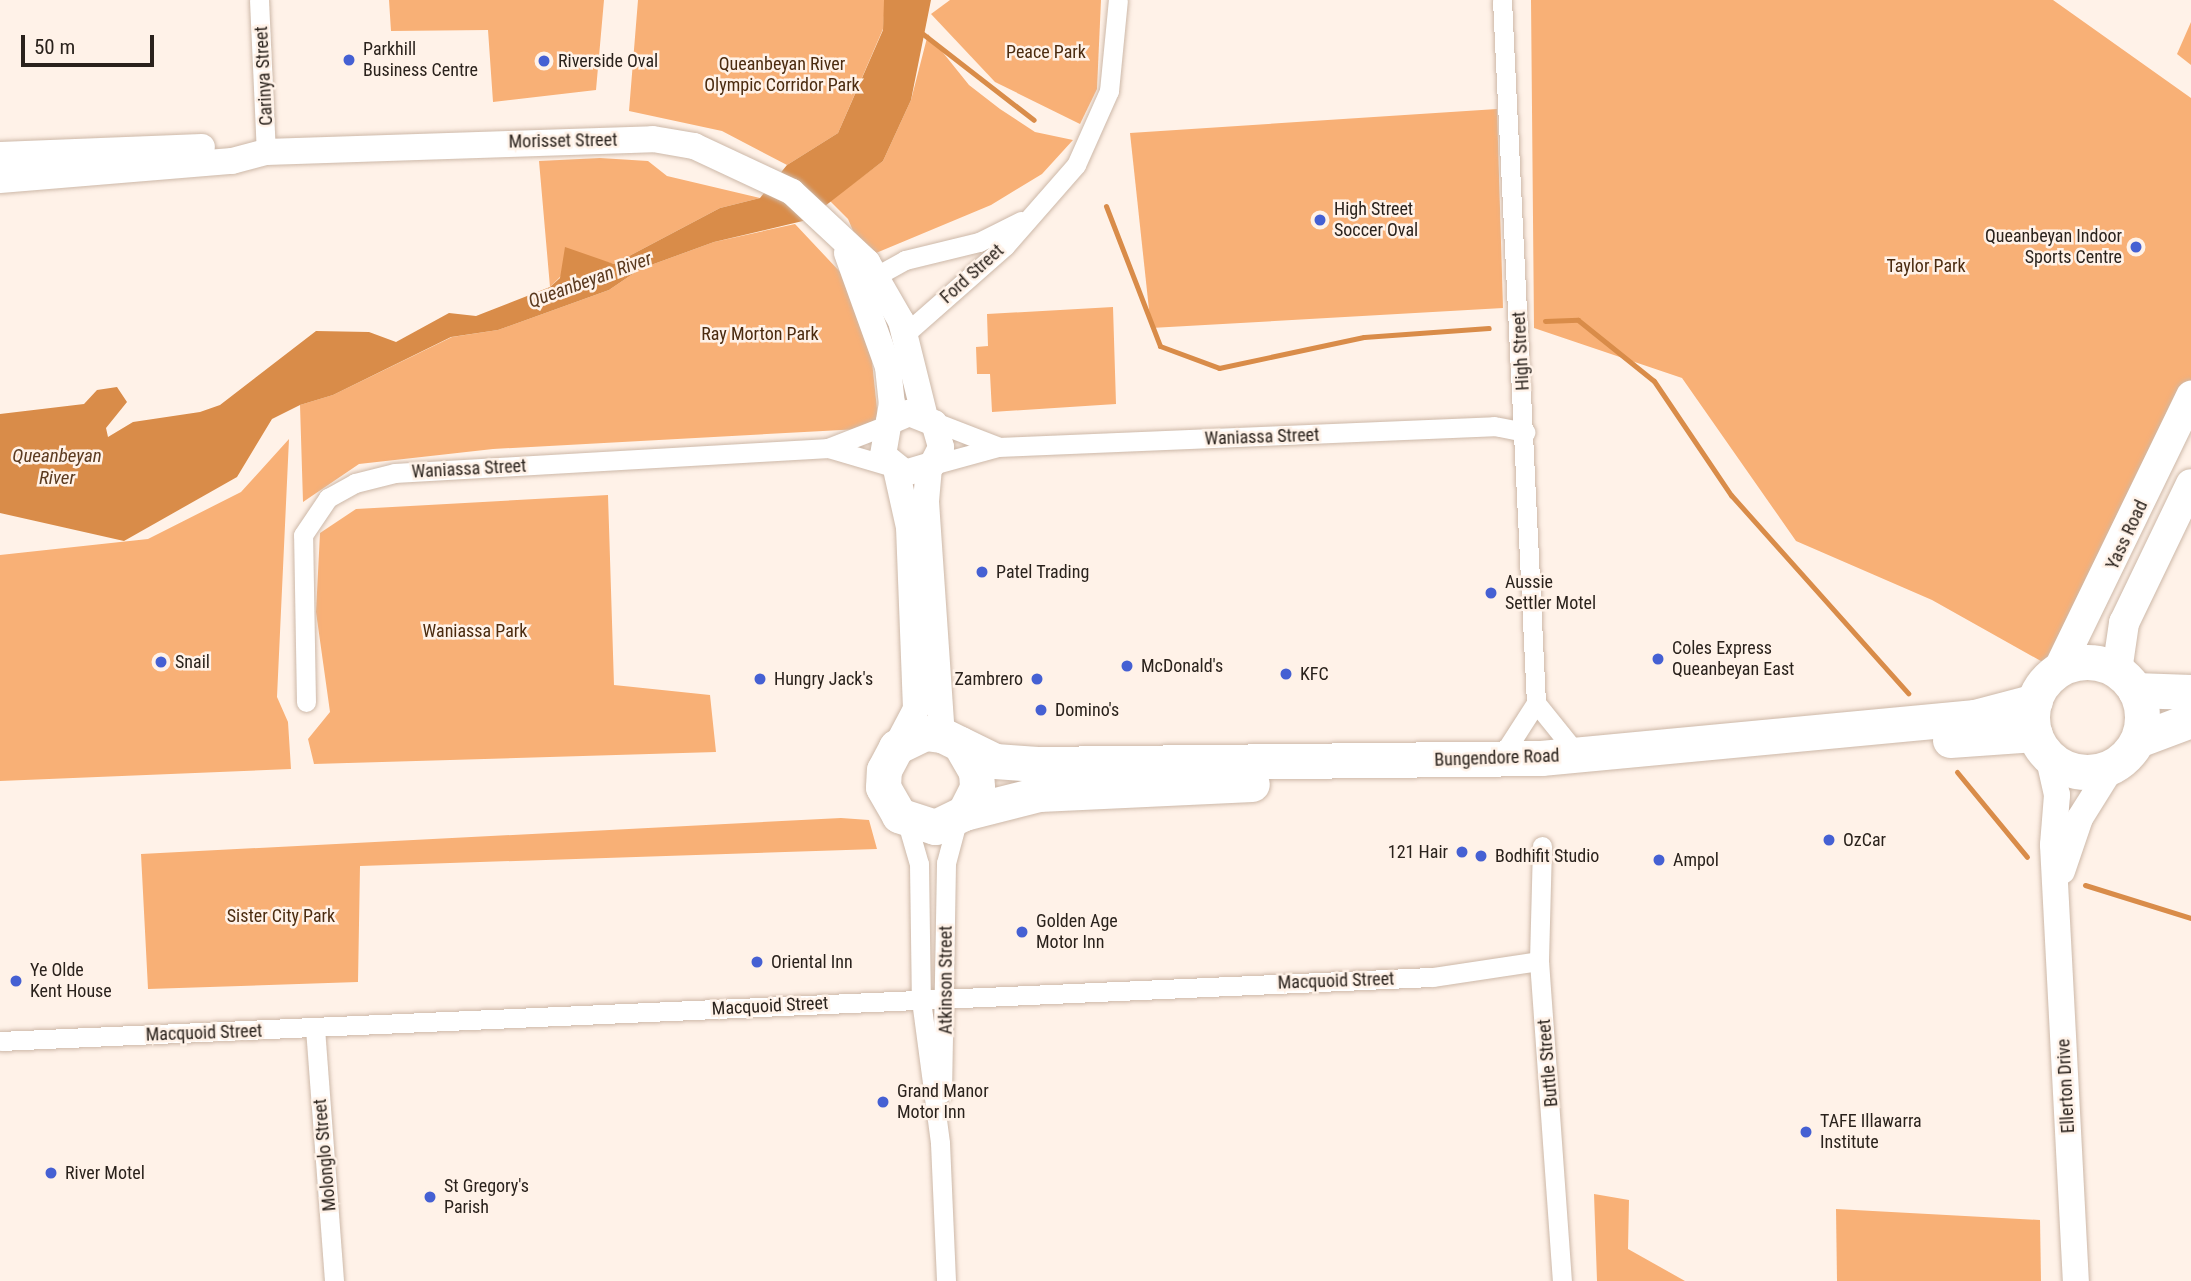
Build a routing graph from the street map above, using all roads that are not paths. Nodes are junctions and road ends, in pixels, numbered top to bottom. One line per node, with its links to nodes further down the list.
1 (259, 0): 5 (street, Carinya Street)
2 (1118, 0): 9 (street, Ford Street)
3 (1502, 0): 17 (street, High Street)
4 (55, 152): 5 (street, Morisset Street); 6 (street, Morisset Street); 7 (street)
5 (266, 152): 7 (street, Morisset Street); 10 (street, Morisset Street)
6 (0, 155)
7 (107, 172): 8 (street, Morisset Street)
8 (0, 180)
9 (1036, 210): 11 (street, Ford Street); 13 (street, Ford Street)
10 (834, 230): 11 (street, Morisset Street); 12 (street, Morisset Street)
11 (878, 275): 12 (street); 13 (street)
12 (877, 324): 16 (street)
13 (905, 334): 15 (street)
14 (2191, 396): 23 (main road, Yass Road)
15 (928, 418): 16 (street); 18 (street, Waniassa Street); 20 (street)
16 (888, 424): 19 (street, Waniassa Street); 21 (street)
17 (1525, 432): 18 (street, Waniassa Street); 27 (street, High Street)
18 (998, 447): 20 (street, Waniassa Street)
19 (828, 448): 21 (street, Waniassa Street); 26 (street, Waniassa Street)
20 (930, 466): 21 (street); 30 (street)
21 (894, 468): 32 (street)
22 (2191, 484): 24 (main road, Yass Road)
23 (2058, 670): 24 (highway); 29 (highway)
24 (2126, 680): 25 (highway); 31 (highway)
25 (2191, 692)
26 (306, 702)
27 (1536, 703): 33 (street); 34 (street)
28 (2191, 720): 31 (highway)
29 (2039, 730): 33 (highway, Bungendore Road); 35 (highway); 36 (highway, Bungendore Road); 39 (street, Ellerton Drive)
30 (951, 739): 32 (highway); 34 (highway, Bungendore Road); 36 (highway)
31 (2138, 740): 35 (highway)
32 (896, 747): 37 (highway)
33 (1578, 755): 34 (highway, Bungendore Road)
34 (1500, 759)
35 (2112, 766): 39 (street, Ellerton Drive)
36 (961, 815): 37 (highway); 41 (street, Atkinson Street)
37 (906, 819): 42 (street, Atkinson Street)
38 (1542, 846): 40 (street, Buttle Street)
39 (2056, 891): 49 (street, Ellerton Drive)
40 (1539, 961): 41 (street, Macquoid Street); 48 (street, Buttle Street)
41 (948, 998): 42 (street, Macquoid Street); 45 (street, Atkinson Street)
42 (921, 1000): 43 (street, Macquoid Street); 45 (street, Atkinson Street)
43 (315, 1028): 44 (street, Macquoid Street); 46 (street, Molonglo Street)
44 (0, 1041)
45 (940, 1143): 47 (street, Atkinson Street)
46 (334, 1281)
47 (946, 1281)
48 (1562, 1281)
49 (2076, 1281)

